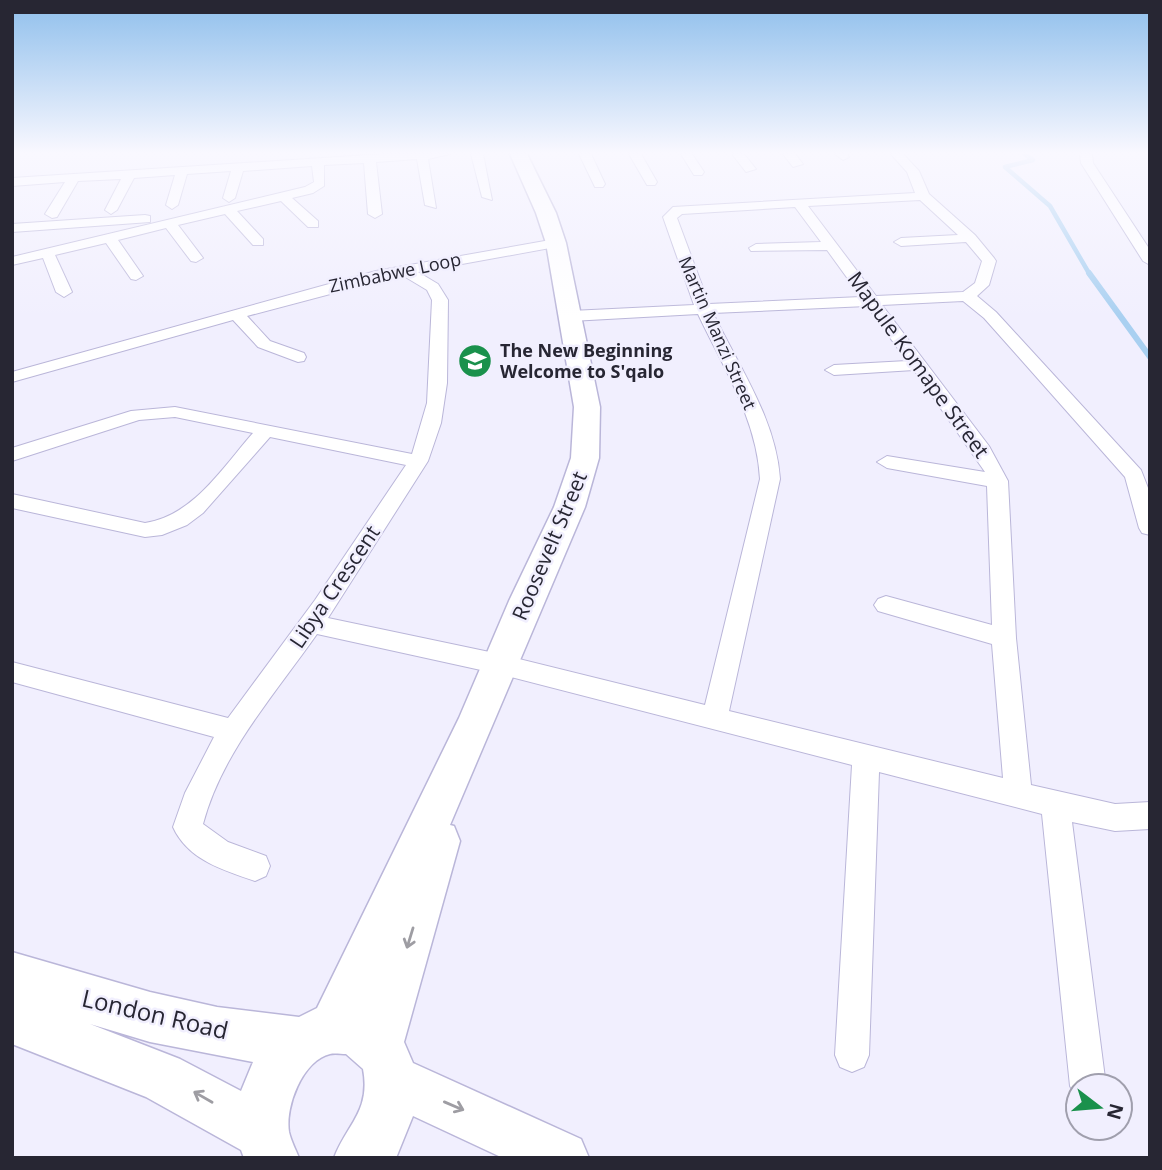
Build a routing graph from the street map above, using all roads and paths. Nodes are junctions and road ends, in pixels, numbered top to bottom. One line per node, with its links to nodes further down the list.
1 (56, 209): 12 (street)
2 (219, 209): 13 (street)
3 (233, 209): 19 (street)
4 (296, 209): 15 (street)
5 (375, 209): 11 (street)
6 (544, 209): 21 (street, Roosevelt Street)
7 (691, 209): 33 (street, Martin Manzi Street)
8 (803, 209): 22 (street, Mapule Komape Street)
9 (937, 209): 17 (street)
10 (1116, 209): 27 (street)
11 (375, 214)
12 (52, 215)
13 (206, 215): 14 (street); 16 (street)
14 (170, 224): 18 (street); 25 (street)
15 (313, 224)
16 (12, 228)
17 (970, 238): 20 (street); 31 (street)
18 (110, 239): 24 (street); 29 (street)
19 (258, 242)
20 (901, 242)
21 (556, 243): 28 (street, Zimbabwe Loop); 35 (street, Roosevelt Street)
22 (830, 246): 23 (street); 32 (street, Mapule Komape Street)
23 (756, 248)
24 (47, 254): 26 (street); 30 (street)
25 (196, 258)
26 (12, 261)
27 (1150, 261)
28 (405, 270): 34 (street, Zimbabwe Loop); 42 (street, Libya Crescent)
29 (136, 276)
30 (64, 292)
31 (967, 296): 32 (street); 46 (street)
32 (869, 300): 33 (street); 37 (street, Mapule Komape Street)
33 (703, 308): 35 (street); 52 (street, Martin Manzi Street)
34 (236, 314): 36 (street); 39 (street, Zimbabwe Loop)
35 (571, 316): 50 (street, Roosevelt Street)
36 (298, 357)
37 (919, 365): 38 (street); 44 (street, Mapule Komape Street)
38 (834, 370)
39 (12, 377)
40 (266, 430): 41 (street); 42 (street); 45 (street)
41 (12, 455)
42 (418, 461): 48 (street, Libya Crescent)
43 (887, 463): 44 (street)
44 (998, 481): 49 (street, Mapule Komape Street)
45 (12, 501)
46 (1150, 528)
47 (886, 605): 49 (street)
48 (311, 624): 50 (street); 53 (street, Libya Crescent)
49 (1004, 638): 55 (street, Mapule Komape Street)
50 (499, 664): 52 (street); 61 (street, Roosevelt Street)
51 (12, 672): 53 (street)
52 (715, 716): 54 (street)
53 (235, 731): 58 (street, Libya Crescent)
54 (866, 757): 55 (street); 62 (street)
55 (1018, 794): 56 (street)
56 (1055, 804): 57 (street); 63 (street)
57 (1150, 815)
58 (255, 866)
59 (12, 976): 61 (street, London Road)
60 (12, 1019): 64 (street, London Road, one-way to 60)
61 (351, 1049): 64 (street); 65 (street); 66 (street, London Road, one-way to 66)
62 (852, 1055)
63 (1086, 1072)
64 (266, 1149)
65 (372, 1156)
66 (562, 1158)

